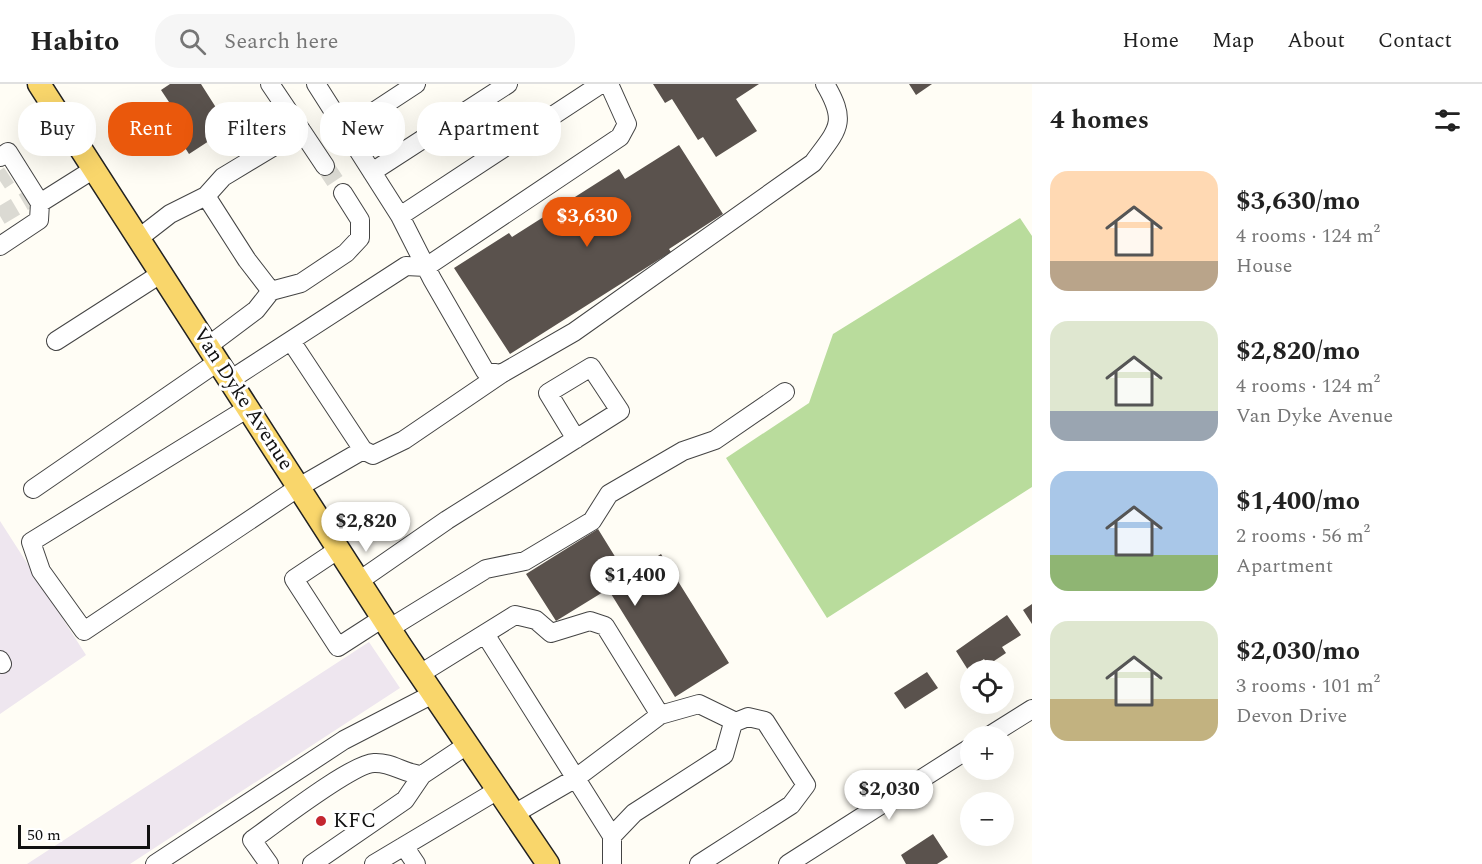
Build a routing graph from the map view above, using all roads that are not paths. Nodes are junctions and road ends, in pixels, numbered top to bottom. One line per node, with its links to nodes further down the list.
1 (39, 84): 17 (main road, Van Dyke Avenue)
2 (270, 84): 9 (street)
3 (416, 84): 11 (street)
4 (508, 84): 18 (street)
5 (601, 84): 22 (street)
6 (609, 84): 25 (street)
7 (825, 84): 31 (street)
8 (320, 85): 10 (street)
9 (282, 102)
10 (329, 102)
11 (388, 102)
12 (308, 140): 16 (street)
13 (258, 156): 20 (street)
14 (362, 156): 18 (street)
15 (0, 157): 21 (street)
16 (325, 166)
17 (94, 169): 21 (street); 23 (main road, Van Dyke Avenue)
18 (372, 172): 22 (street)
19 (343, 193): 27 (street)
20 (206, 196): 23 (street); 27 (street)
21 (34, 199): 24 (street)
22 (400, 216): 25 (street)
23 (139, 238): 26 (main road, Van Dyke Avenue)
24 (0, 246)
25 (426, 267): 29 (street); 31 (street)
26 (162, 273): 28 (street); 30 (main road, Van Dyke Avenue)
27 (271, 291): 30 (street)
28 (56, 341)
29 (291, 341): 30 (street); 35 (street)
30 (219, 362): 33 (main road, Van Dyke Avenue); 37 (street)
31 (501, 374): 35 (street)
32 (785, 392): 40 (street)
33 (248, 408): 36 (main road, Van Dyke Avenue); 36 (street)
34 (576, 439): 39 (street)
35 (363, 450): 36 (street)
36 (299, 487): 38 (main road, Van Dyke Avenue)
37 (33, 489)
38 (339, 549): 39 (main road, Van Dyke Avenue); 40 (street)
39 (359, 581): 40 (main road, Van Dyke Avenue)
40 (386, 623): 42 (main road, Van Dyke Avenue)
41 (485, 634): 42 (street); 45 (street); 51 (street)
42 (420, 674): 43 (main road, Van Dyke Avenue)
43 (433, 694): 48 (main road, Van Dyke Avenue); 53 (street)
44 (1032, 709): 47 (street)
45 (660, 716): 46 (street); 51 (street)
46 (736, 722): 55 (street); 65 (street)
47 (1005, 726)
48 (468, 745): 50 (street); 52 (main road, Van Dyke Avenue)
49 (960, 754): 66 (street)
50 (422, 775): 56 (street); 60 (street)
51 (576, 778): 54 (street); 55 (street)
52 (498, 790): 54 (main road, Van Dyke Avenue); 57 (street)
53 (235, 812): 56 (street); 58 (street)
54 (514, 814): 63 (main road, Van Dyke Avenue)
55 (612, 836): 64 (street)
56 (252, 840): 59 (street)
57 (404, 846): 61 (street); 62 (street)
58 (155, 864)
59 (268, 864)
60 (312, 864)
61 (374, 864)
62 (416, 864)
63 (548, 864)
64 (612, 864)
65 (699, 864)
66 (788, 864)

